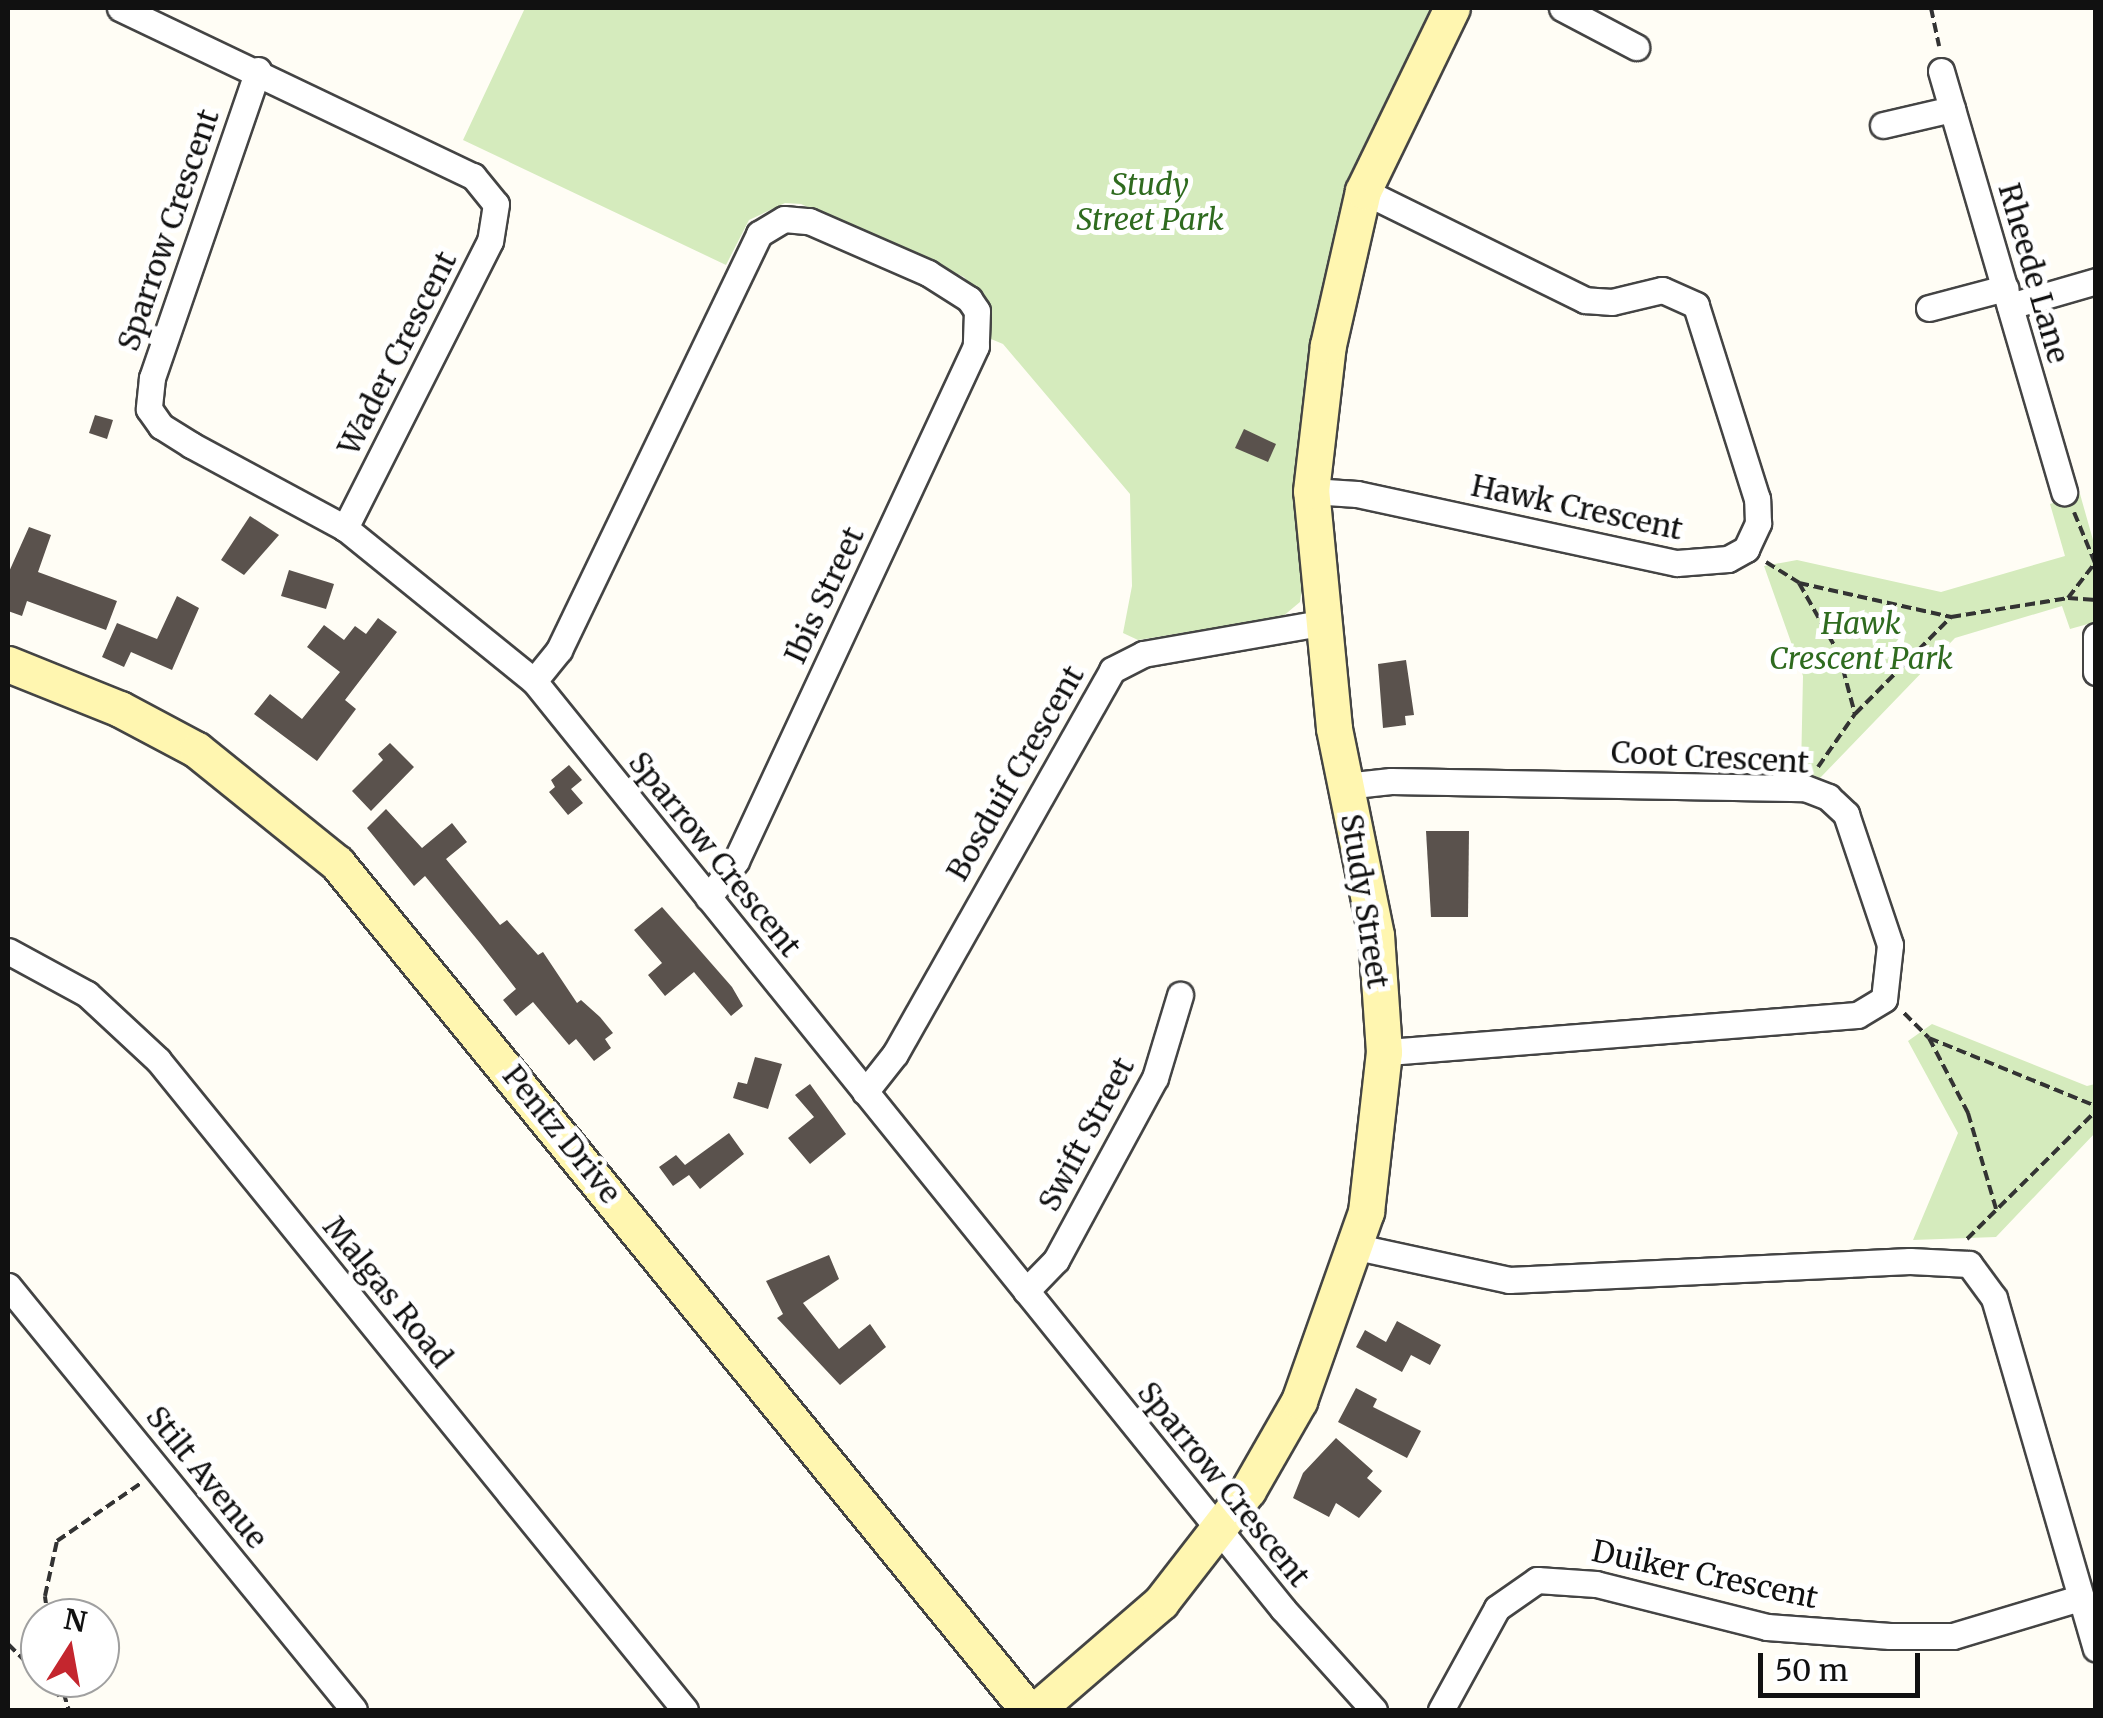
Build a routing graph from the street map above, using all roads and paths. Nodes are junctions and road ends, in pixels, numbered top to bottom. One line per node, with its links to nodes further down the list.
1 (120, 8): 6 (street)
2 (1452, 8): 10 (street, Study Street)
3 (1562, 8): 5 (street)
4 (1931, 8): 7 (path)
5 (1636, 47)
6 (258, 70): 16 (street, Sparrow Crescent); 16 (street, Wader Crescent)
7 (1941, 71): 8 (street, Rheede Lane)
8 (1952, 108): 9 (street); 12 (street, Rheede Lane)
9 (1883, 125)
10 (1362, 191): 14 (street, Study Street); 17 (street)
11 (2096, 281): 12 (street)
12 (2007, 297): 13 (street); 15 (street, Rheede Lane)
13 (1928, 308)
14 (1311, 491): 17 (street, Hawk Crescent); 23 (street, Study Street)
15 (2064, 492): 18 (path)
16 (345, 528): 27 (street, Sparrow Crescent)
17 (1746, 550): 19 (path)
18 (2096, 563): 20 (path)
19 (1799, 583): 22 (path); 28 (path)
20 (2068, 598): 21 (path); 22 (path)
21 (2096, 600)
22 (1951, 618): 28 (path)
23 (1320, 623): 29 (street, Study Street); 37 (street, Bosduif Crescent)
24 (2094, 640): 26 (street)
25 (8, 664): 53 (street, Pentz Drive)
26 (2096, 672)
27 (534, 682): 31 (street, Sparrow Crescent); 31 (street, Ibis Street)
28 (1854, 714): 30 (path)
29 (1345, 786): 30 (street, Coot Crescent); 36 (street, Study Street)
30 (1808, 790): 34 (street, Coot Crescent)
31 (708, 898): 37 (street, Sparrow Crescent)
32 (8, 952): 52 (street, Malgas Road)
33 (1180, 995): 43 (street, Swift Street)
34 (1884, 999): 35 (path); 36 (street)
35 (1929, 1038): 38 (path); 39 (path)
36 (1384, 1052): 40 (street, Study Street)
37 (865, 1092): 43 (street, Sparrow Crescent)
38 (2096, 1109): 39 (path)
39 (1996, 1208): 41 (path)
40 (1356, 1247): 41 (street); 45 (street, Study Street)
41 (1956, 1260): 47 (street)
42 (8, 1286): 44 (street, Stilt Avenue)
43 (1026, 1291): 45 (street, Sparrow Crescent)
44 (160, 1470): 46 (path); 51 (street, Stilt Avenue)
45 (1220, 1529): 54 (street, Study Street); 55 (street, Sparrow Crescent)
46 (44, 1598)
47 (2080, 1598): 48 (street); 56 (street, Duiker Crescent)
48 (2096, 1648)
49 (63, 1700): 50 (path)
50 (68, 1710)
51 (354, 1710)
52 (685, 1710)
53 (1028, 1710)
54 (1036, 1710)
55 (1374, 1710)
56 (1441, 1710)

